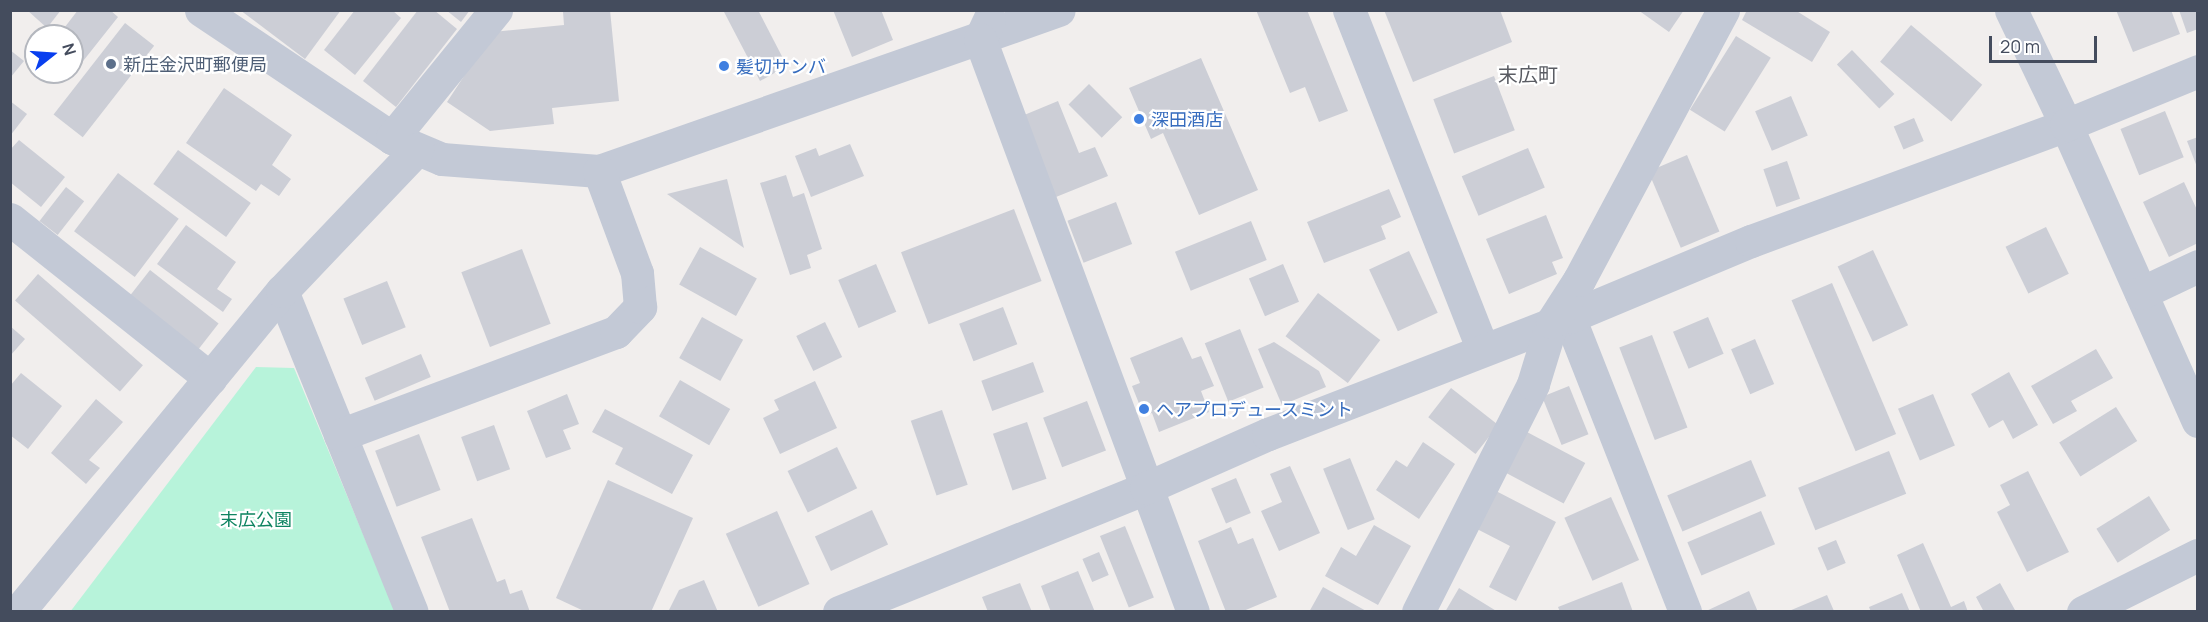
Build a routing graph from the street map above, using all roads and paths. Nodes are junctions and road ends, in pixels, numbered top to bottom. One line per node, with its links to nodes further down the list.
1 (201, 10): 10 (street)
2 (496, 10): 10 (street)
3 (1059, 10): 7 (street)
4 (1349, 10): 17 (street)
5 (1723, 10): 16 (street)
6 (2010, 13): 9 (street)
7 (987, 25): 11 (street); 21 (street)
8 (2198, 71): 9 (street)
9 (2066, 125): 15 (street); 16 (street)
10 (404, 143): 11 (street); 14 (street)
11 (599, 171): 20 (street)
12 (10, 219): 18 (street)
13 (2198, 266): 15 (street)
14 (282, 291): 18 (street); 20 (street)
15 (2141, 293): 19 (street)
16 (1561, 320): 17 (street); 27 (street); 28 (street)
17 (1483, 350): 21 (street)
18 (210, 378): 23 (street)
19 (2198, 421)
20 (340, 435): 24 (street)
21 (1146, 488): 25 (street); 26 (street)
22 (2198, 555): 29 (street)
23 (18, 612)
24 (412, 612)
25 (839, 612)
26 (1192, 612)
27 (1418, 612)
28 (1685, 612)
29 (2083, 612)

